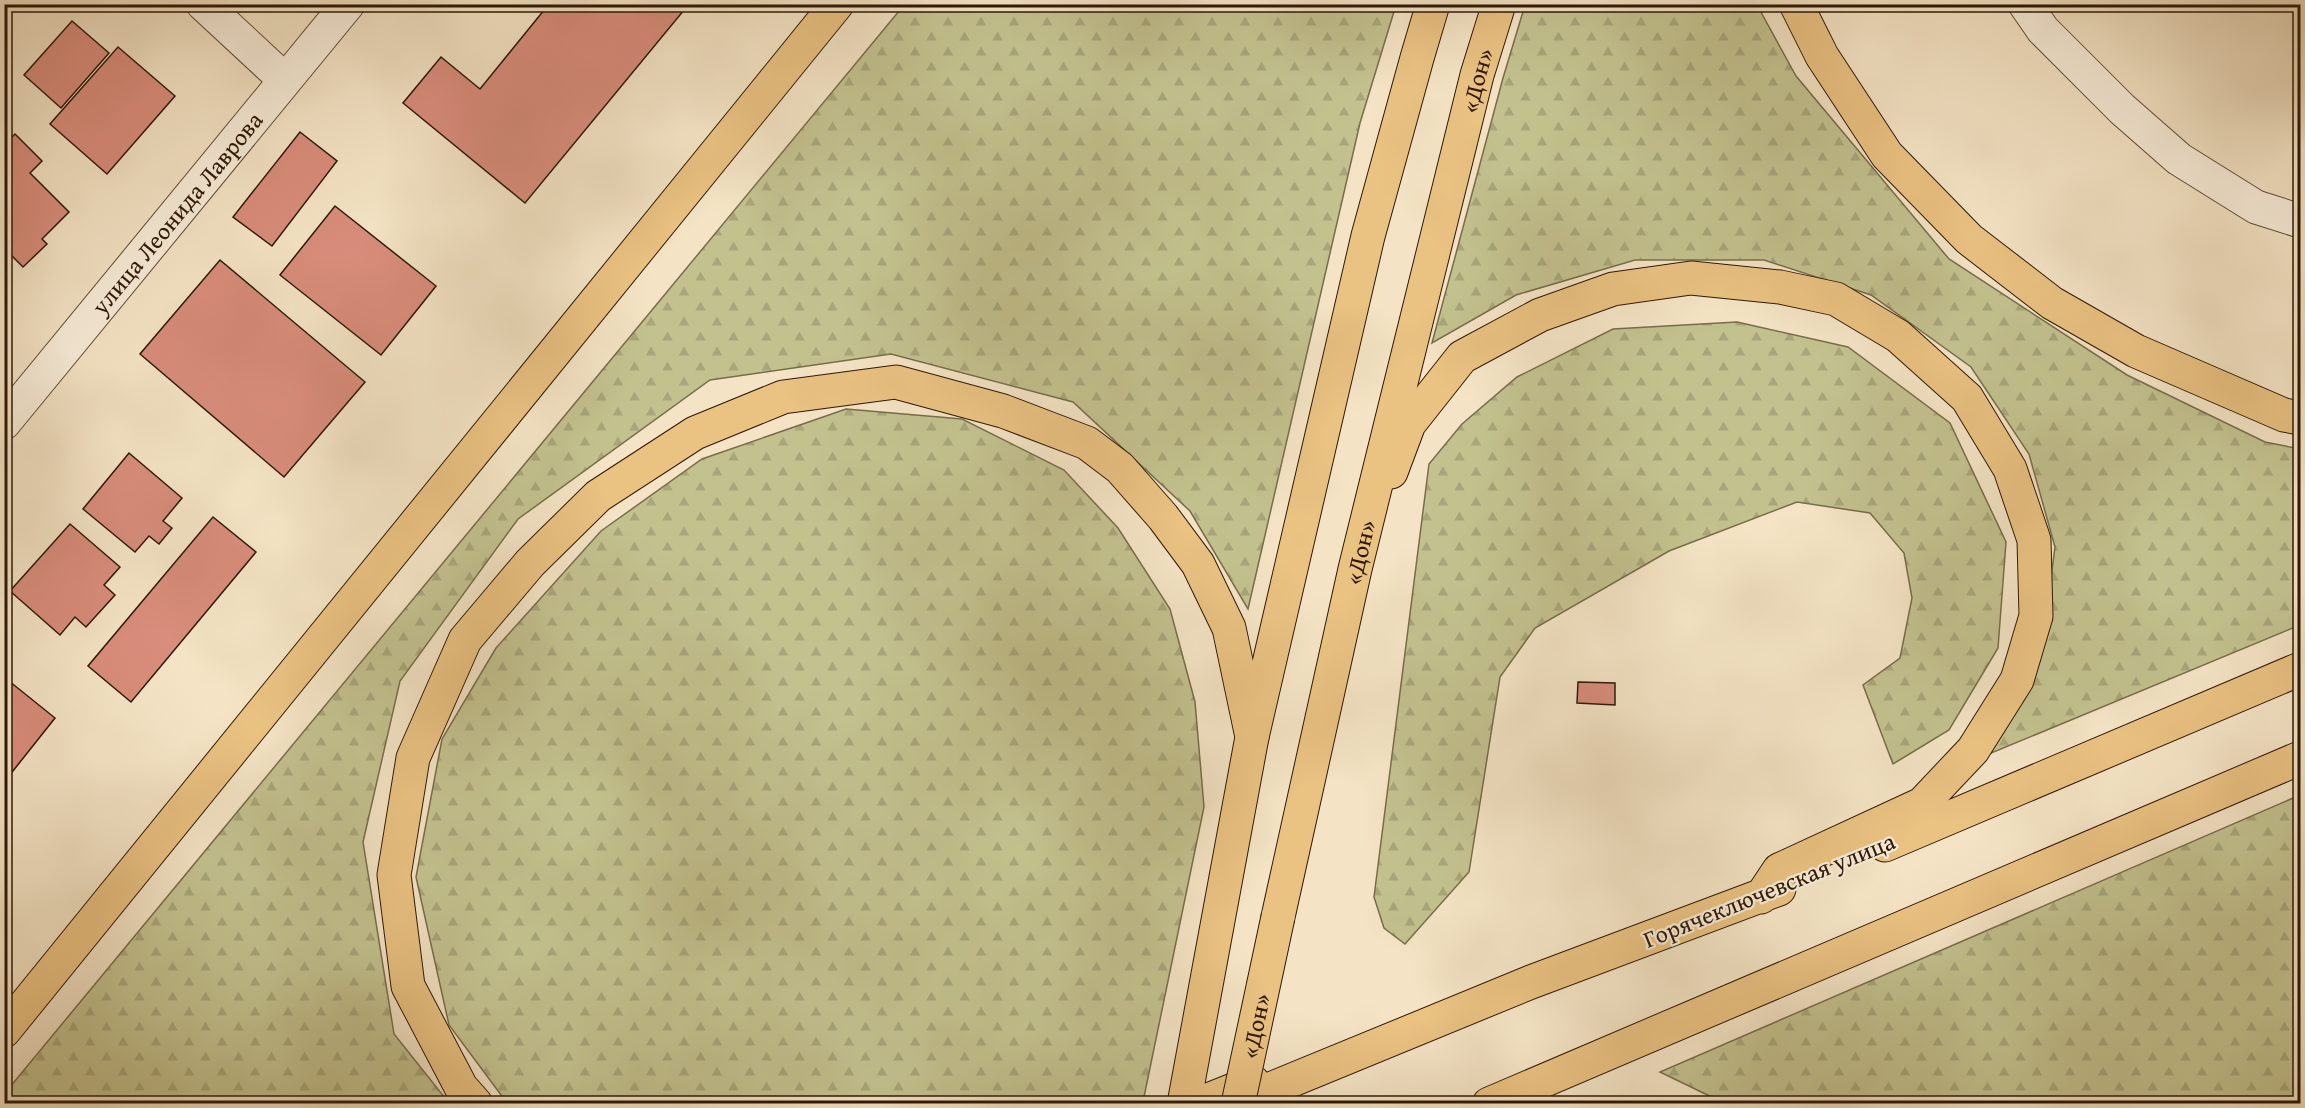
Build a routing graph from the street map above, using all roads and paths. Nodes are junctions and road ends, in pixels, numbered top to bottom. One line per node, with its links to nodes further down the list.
1 (203, 4): 8 (street)
2 (348, 4): 8 (street, улица Леонида Лаврова)
3 (837, 4): 18 (main road)
4 (1434, 4): 14 (main road)
5 (1499, 4): 12 (main road, «Дон»)
6 (1796, 4): 10 (main road)
7 (2025, 4): 9 (street)
8 (285, 81): 11 (street, улица Леонида Лаврова)
9 (2301, 221)
10 (2301, 418)
11 (4, 423)
12 (1355, 569): 16 (main road); 22 (main road, «Дон», bridge)
13 (2301, 669): 16 (main road, Горячеключевская улица)
14 (1252, 737): 19 (main road); 20 (main road)
15 (2301, 758): 23 (main road)
16 (1761, 897): 17 (main road, Горячеключевская улица)
17 (1473, 1006): 21 (main road); 22 (main road, Горячеключевская улица)
18 (4, 1031)
19 (476, 1104)
20 (1184, 1104)
21 (1198, 1104)
22 (1236, 1104)
23 (1489, 1104)

